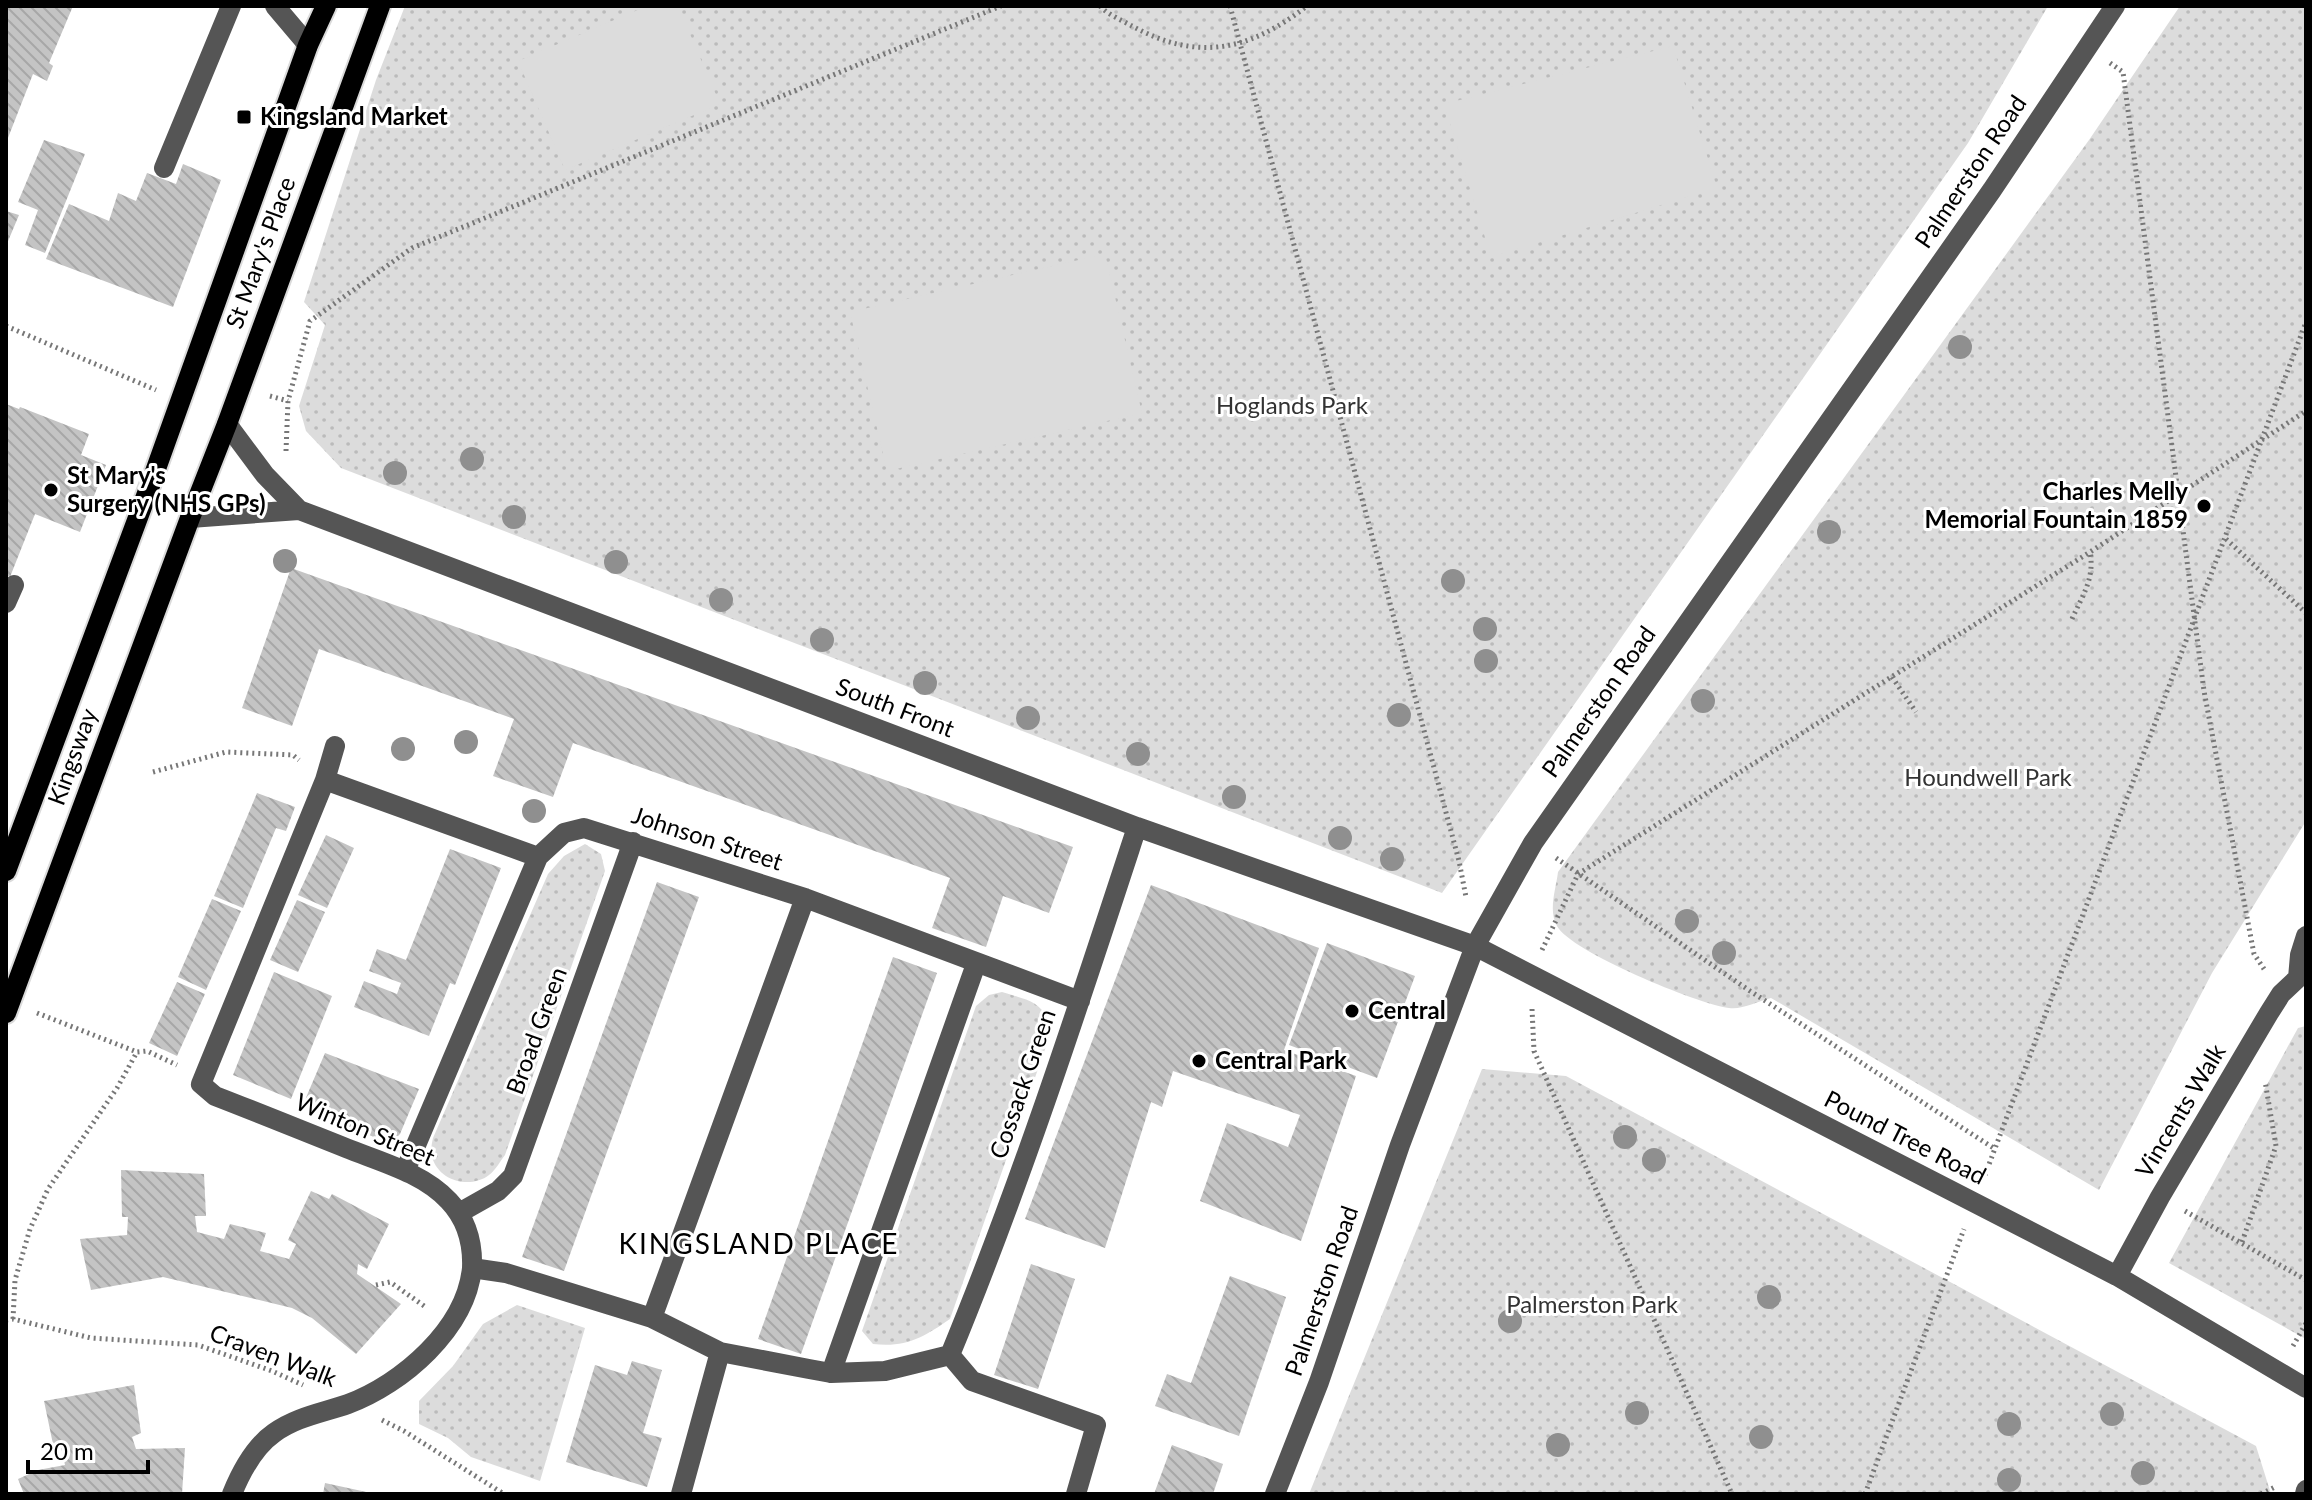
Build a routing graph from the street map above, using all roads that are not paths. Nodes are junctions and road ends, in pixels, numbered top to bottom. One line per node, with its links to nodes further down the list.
1 (231, 6): 7 (street)
2 (275, 6): 6 (street)
3 (326, 6): 6 (main road, St Mary's Place)
4 (380, 6): 8 (main road, St Mary's Place)
5 (2111, 9): 20 (street, Palmerston Road)
6 (308, 45): 9 (main road, St Mary's Place)
7 (164, 168)
8 (227, 424): 10 (street, South Front); 11 (main road, St Mary's Place)
9 (152, 480): 17 (main road, Kingsway)
10 (299, 510): 11 (street, South Front); 14 (street, South Front)
11 (190, 518): 24 (main road, Kingsway)
12 (335, 746): 13 (street)
13 (325, 780): 16 (street); 25 (street, Winton Street)
14 (1137, 827): 20 (street, South Front); 23 (street, Cossack Green)
15 (633, 842): 16 (street, Johnson Street); 18 (street, Johnson Street); 26 (street, Broad Green)
16 (538, 857): 25 (street)
17 (6, 871)
18 (805, 898): 21 (street, Johnson Street); 29 (street)
19 (2306, 936): 22 (street, Vincents Walk)
20 (1475, 946): 28 (street, Pound Tree Road); 37 (street, Palmerston Road)
21 (976, 964): 23 (street, Johnson Street); 32 (street)
22 (2302, 979): 28 (street, Vincents Walk)
23 (1080, 1001): 31 (street, Cossack Green)
24 (8, 1008)
25 (405, 1171): 26 (street, Winton Street)
26 (459, 1213): 27 (street, Winton Street)
27 (472, 1268): 29 (street); 34 (street)
28 (2117, 1276): 33 (street, Pound Tree Road)
29 (652, 1318): 30 (street)
30 (720, 1352): 32 (street); 35 (street)
31 (950, 1355): 32 (street); 36 (street)
32 (831, 1373)
33 (2306, 1388)
34 (232, 1494)
35 (681, 1494)
36 (1076, 1494)
37 (1275, 1494)

